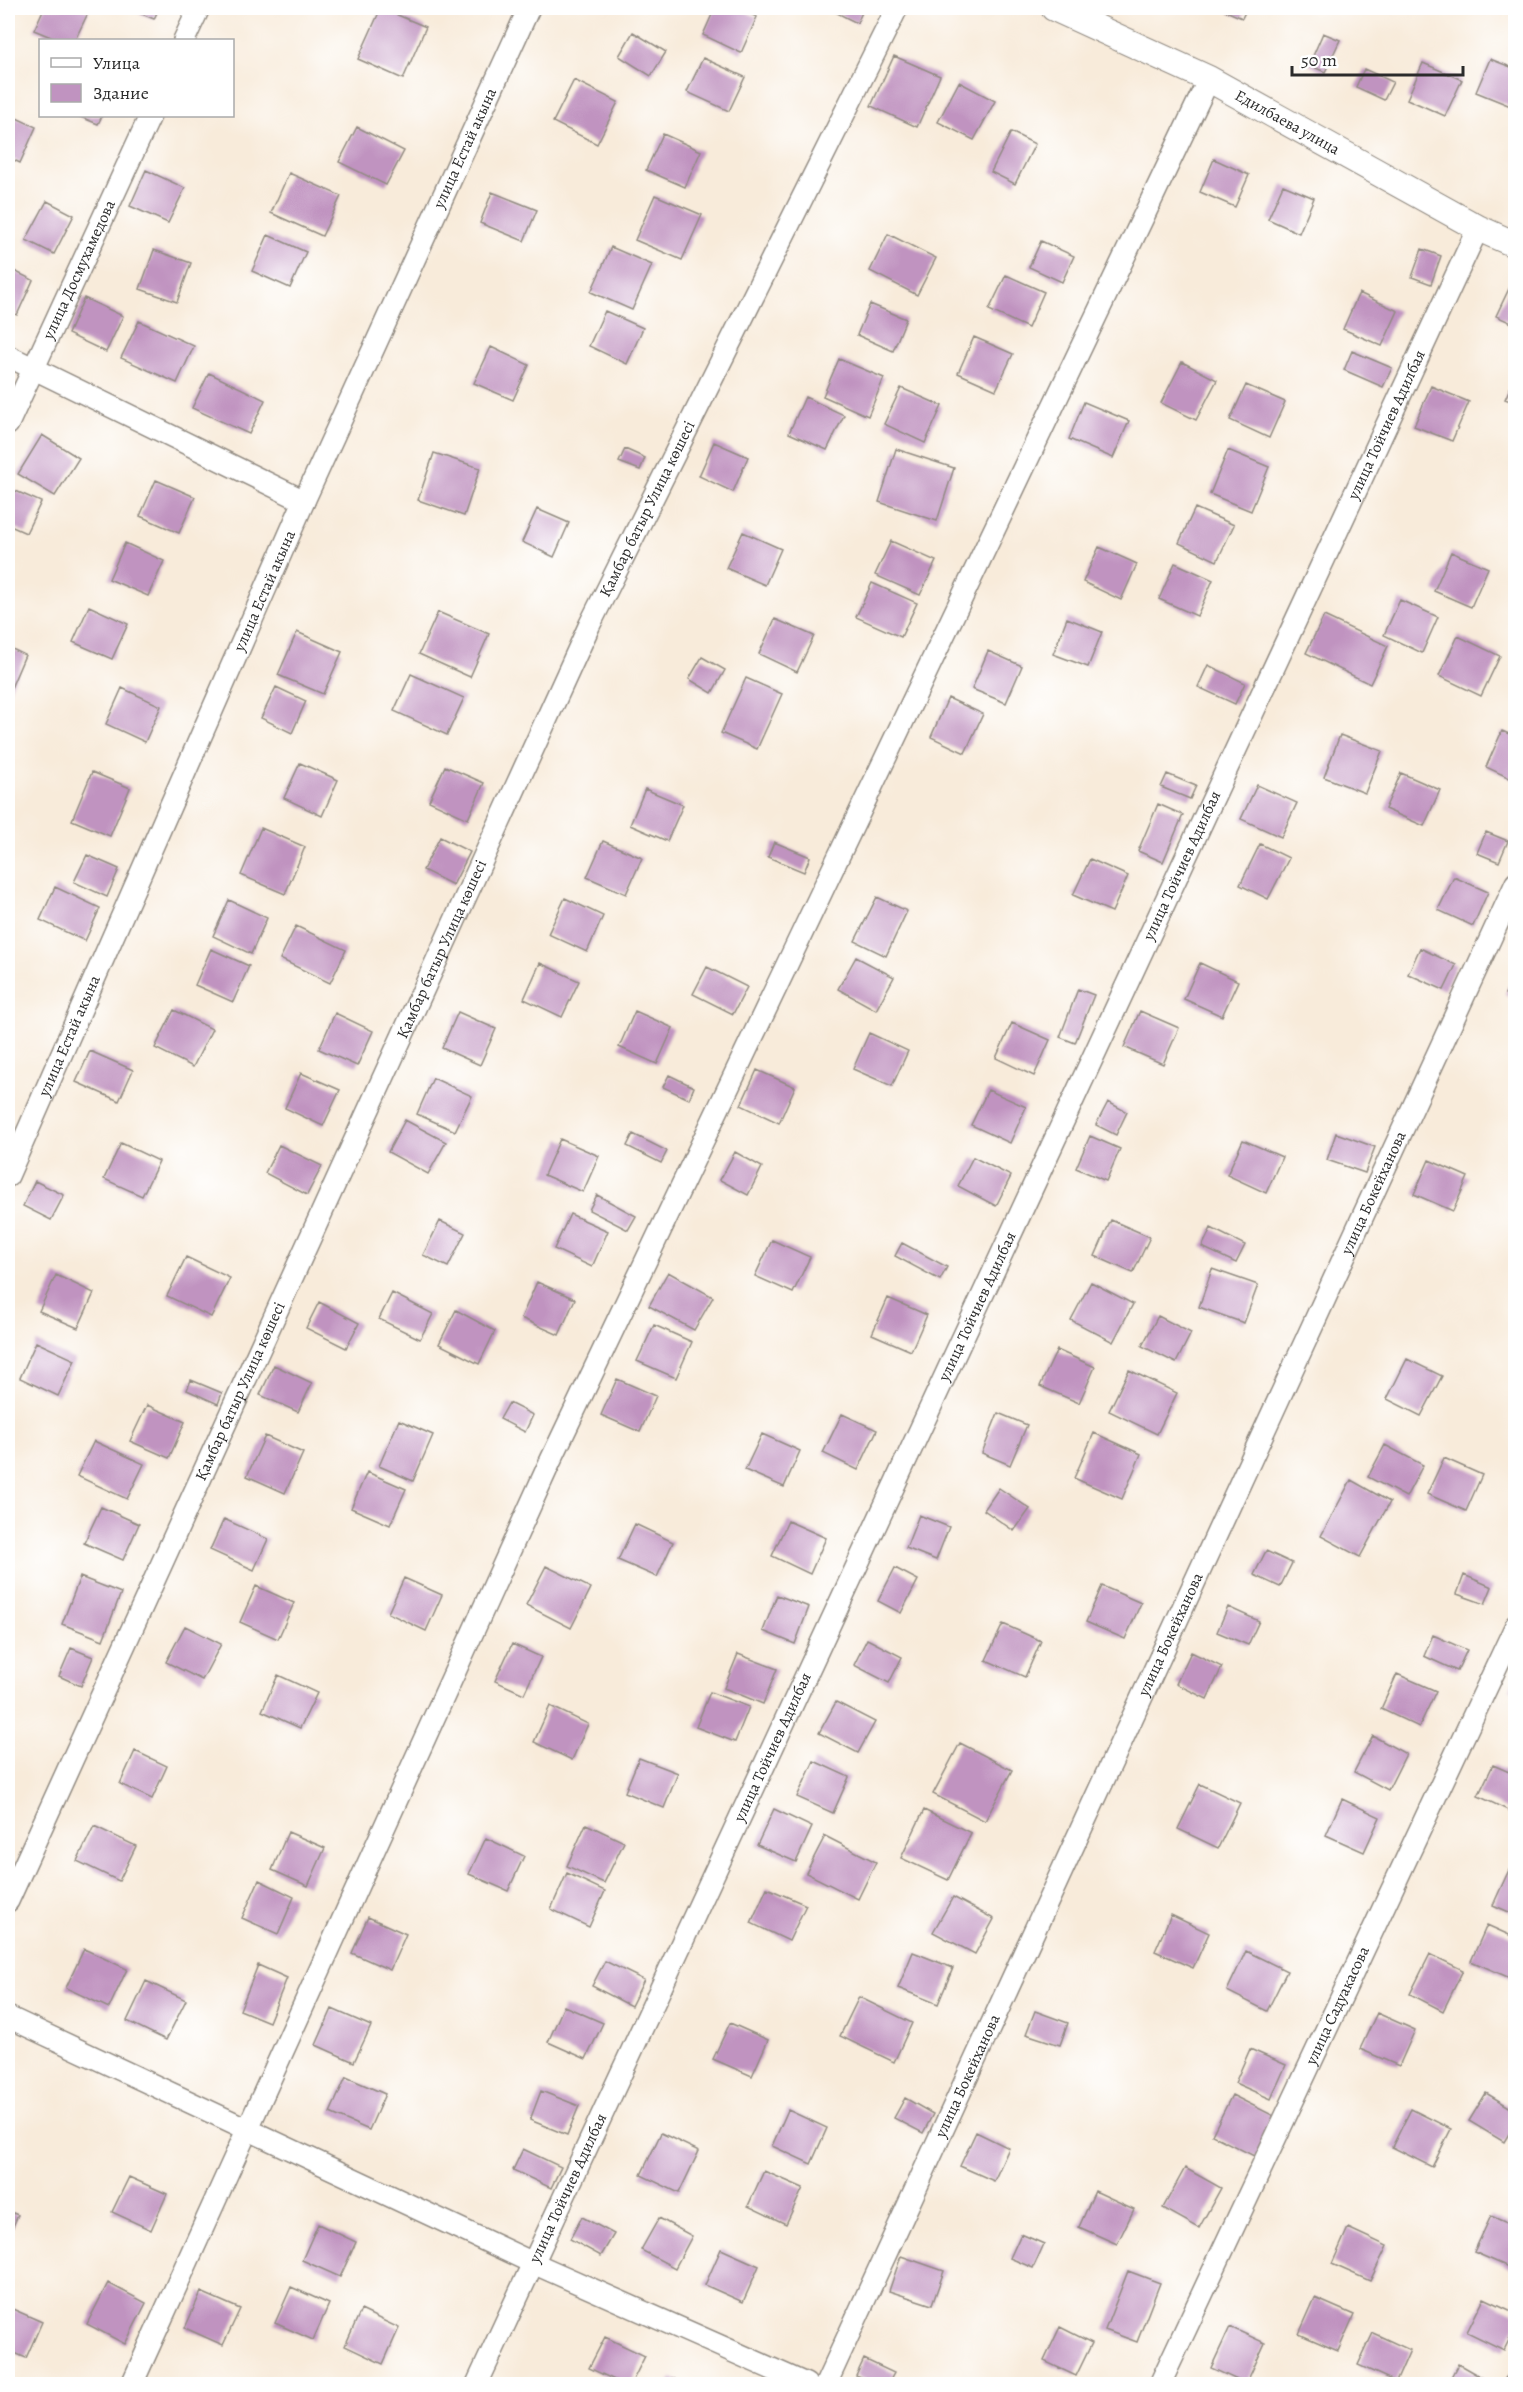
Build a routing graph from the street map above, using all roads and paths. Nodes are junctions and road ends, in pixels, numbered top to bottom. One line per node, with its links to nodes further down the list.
1 (200, 8): 5 (street)
2 (529, 8): 13 (street, улица Естай акына)
3 (897, 8): 17 (street, Қамбар батыр Улица көшесі)
4 (1054, 8): 6 (street, Едилбаева улица)
5 (184, 39)
6 (1209, 80): 8 (street, Едилбаева улица); 19 (street)
7 (150, 117): 11 (street, улица Досмухамедова)
8 (1478, 228): 9 (street, Едилбаева улица); 20 (street, улица Тойчиев Адилбая)
9 (1515, 245)
10 (8, 356): 11 (street)
11 (33, 369): 12 (street, улица Досмухамедова); 13 (street)
12 (8, 424)
13 (304, 501): 15 (street, улица Естай акына)
14 (1515, 883): 24 (street, улица Бокейханова)
15 (8, 1176)
16 (1515, 1625): 25 (street, улица Садуакасова)
17 (8, 1901)
18 (8, 2017): 19 (street)
19 (249, 2130): 20 (street); 21 (street)
20 (533, 2263): 22 (street, улица Тойчиев Адилбая); 23 (street)
21 (132, 2385)
22 (477, 2385)
23 (806, 2385)
24 (826, 2385)
25 (1160, 2385)

